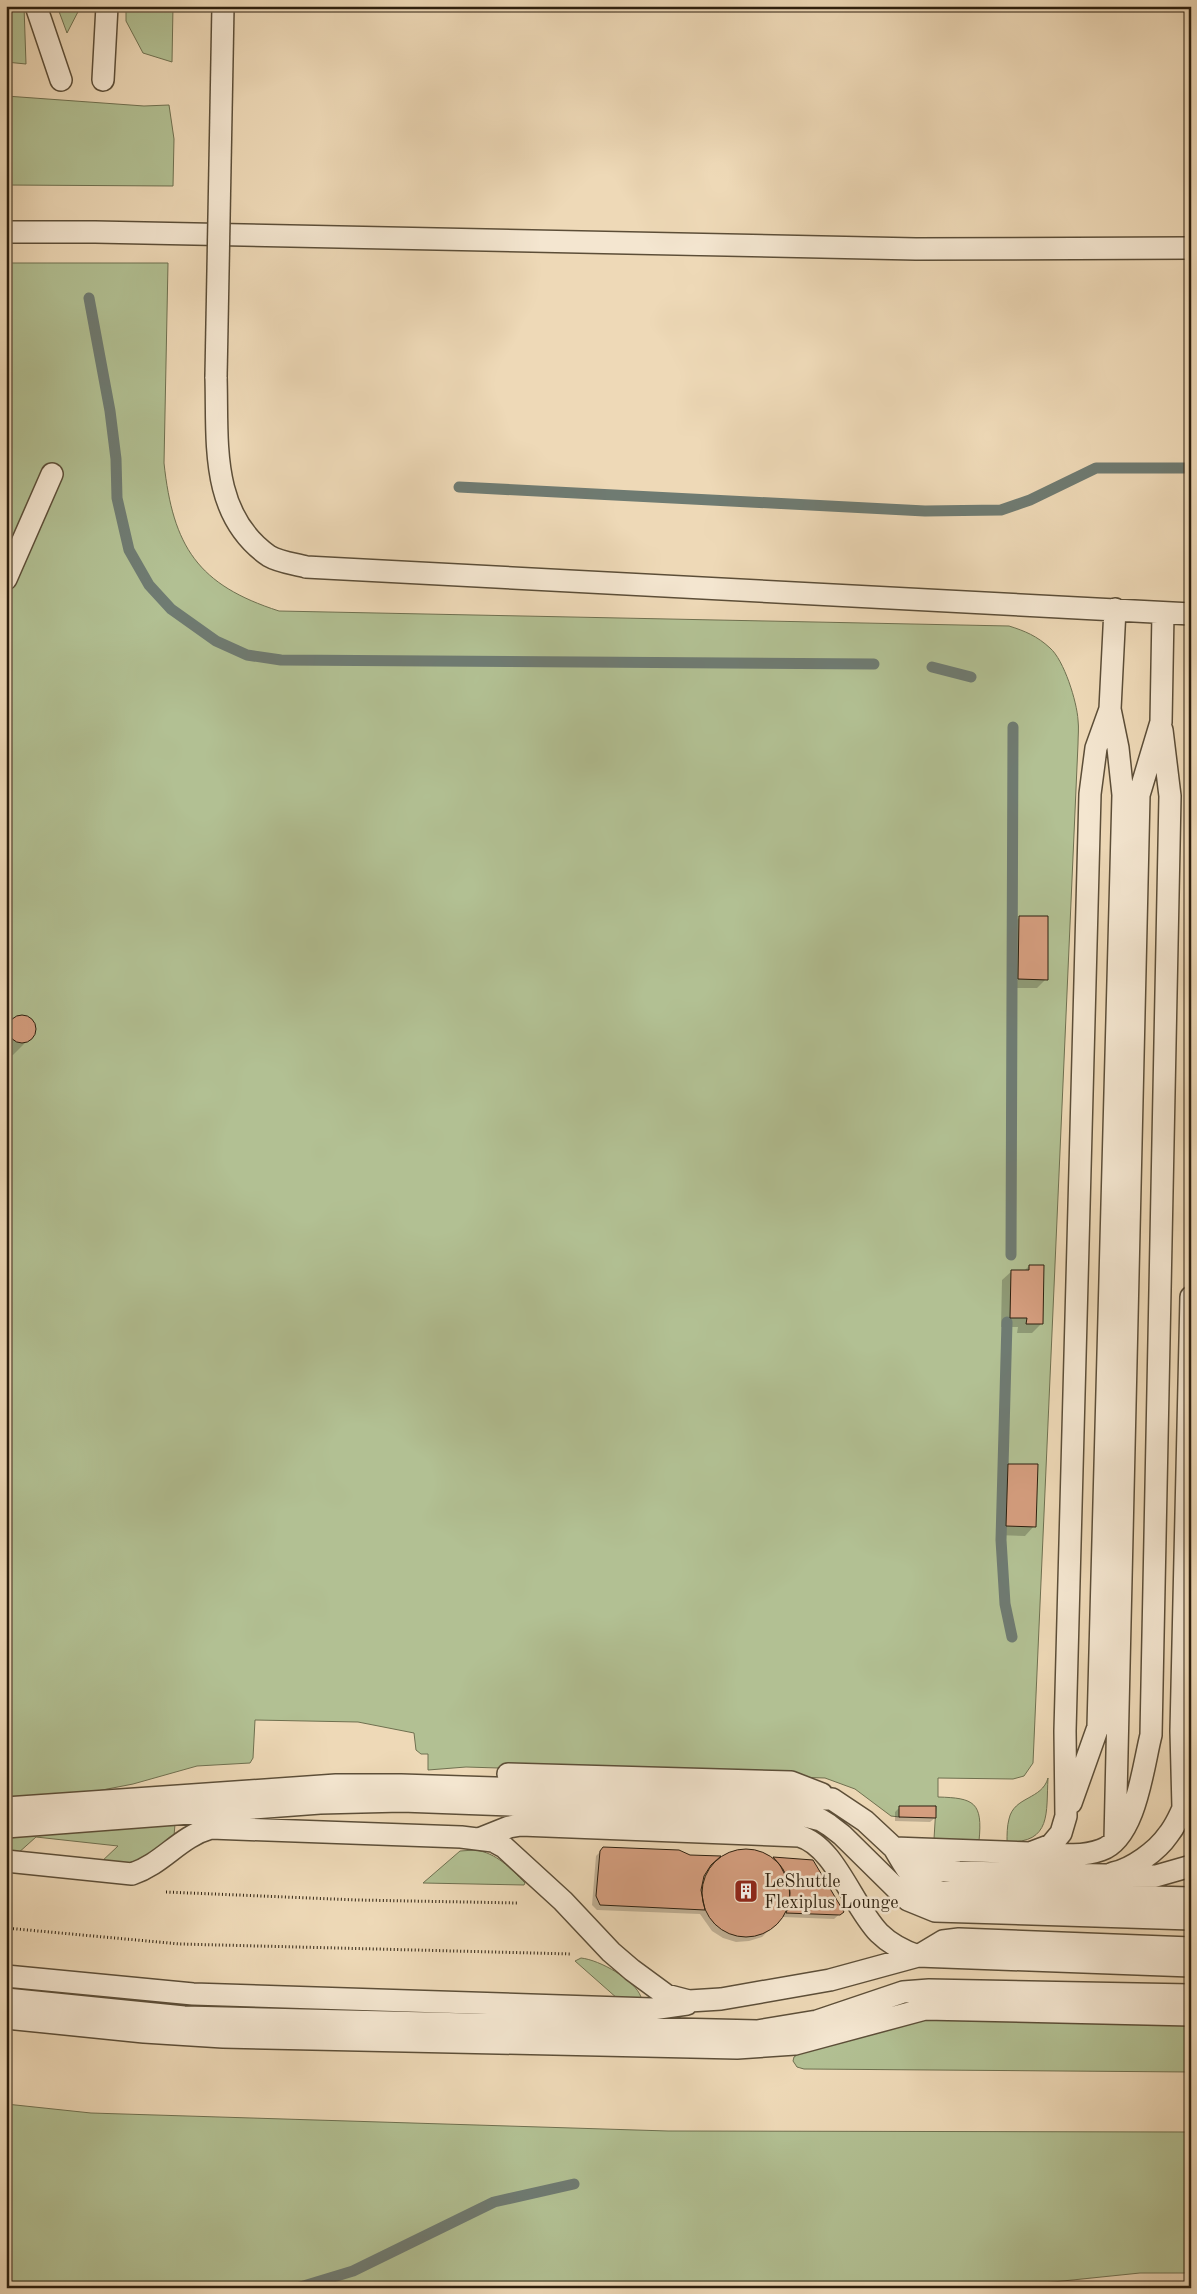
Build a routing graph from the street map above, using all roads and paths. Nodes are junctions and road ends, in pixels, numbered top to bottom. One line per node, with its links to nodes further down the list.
1 (36, 6): 4 (lane)
2 (107, 6): 5 (lane)
3 (223, 6): 10 (lane, bridge)
4 (61, 80)
5 (103, 80)
6 (6, 232): 7 (lane)
7 (1191, 248)
8 (52, 474): 9 (lane)
9 (6, 579)
10 (1116, 609): 11 (lane); 13 (lane)
11 (1163, 612): 12 (lane); 14 (lane)
12 (1191, 614)
13 (1110, 709): 19 (lane); 19 (lane)
14 (1161, 722): 22 (lane); 22 (lane)
15 (1191, 1297): 18 (lane)
16 (1191, 1787): 18 (lane)
17 (6, 1808): 23 (lane)
18 (1183, 1808): 27 (lane)
19 (1066, 1816): 24 (lane)
20 (6, 1827): 31 (lane)
21 (479, 1839): 25 (lane); 30 (lane); 35 (lane)
22 (1115, 1840): 24 (lane)
23 (894, 1848): 24 (lane); 27 (lane); 29 (lane)
24 (1030, 1853)
25 (6, 1860)
26 (1191, 1866): 27 (lane)
27 (1098, 1875)
28 (165, 1892): 30 (path)
29 (1191, 1898)
30 (567, 1905): 34 (lane)
31 (1191, 1919)
32 (6, 1928): 34 (path)
33 (1191, 1948): 35 (lane)
34 (611, 1952): 40 (lane)
35 (918, 1956): 36 (lane); 40 (lane)
36 (1191, 1966)
37 (6, 1976): 40 (lane)
38 (1191, 1995): 39 (lane)
39 (6, 1999)
40 (704, 2001)
41 (1191, 2015): 42 (lane)
42 (6, 2018)

